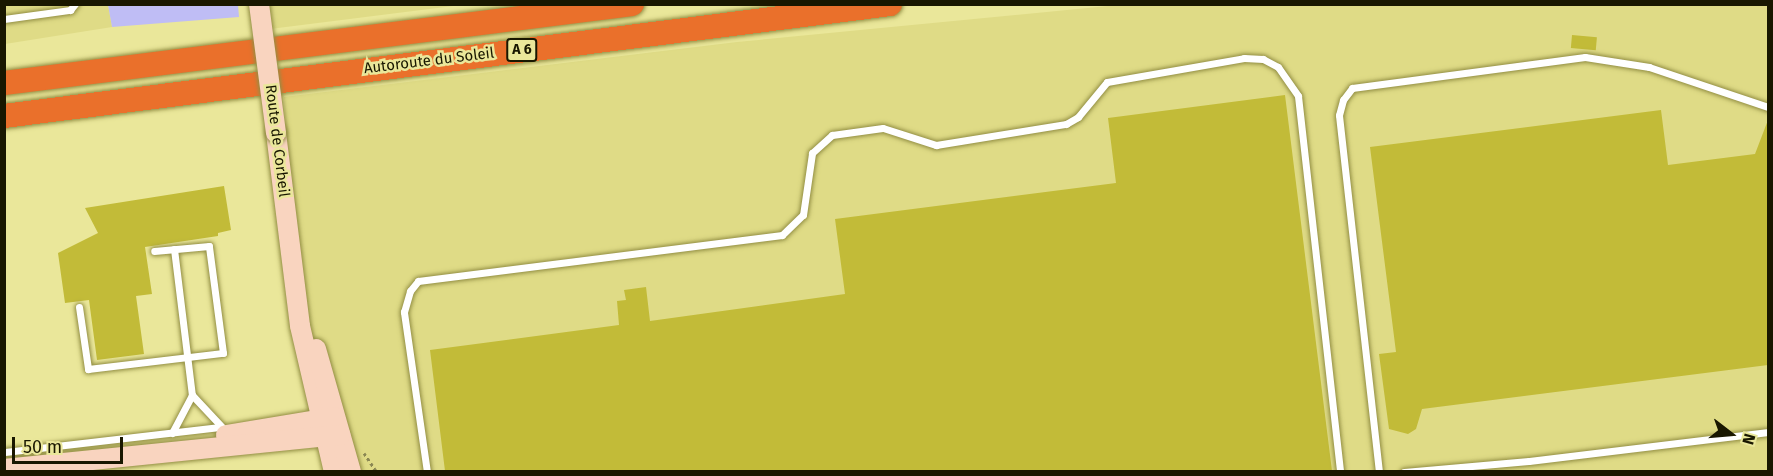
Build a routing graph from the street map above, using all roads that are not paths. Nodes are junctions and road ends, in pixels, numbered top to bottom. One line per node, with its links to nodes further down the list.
1 (75, 4): 5 (lane)
2 (259, 4): 15 (street, Route de Corbeil, bridge)
3 (632, 4): 6 (highway, Autoroute du Soleil / A 6)
4 (890, 4): 8 (highway, Autoroute du Soleil / A 6)
5 (4, 19)
6 (4, 83)
7 (1768, 107): 26 (lane)
8 (4, 116)
9 (174, 249): 10 (lane); 12 (lane); 12 (lane)
10 (154, 251)
11 (79, 307): 12 (lane)
12 (187, 357): 13 (lane)
13 (192, 395): 14 (lane); 17 (lane)
14 (221, 426): 17 (lane); 18 (lane)
15 (330, 428): 18 (street); 21 (street); 22 (street, Route de Corbeil); 23 (street, Route de Corbeil)
16 (1768, 432): 27 (lane)
17 (172, 433): 19 (lane)
18 (241, 433): 20 (street)
19 (4, 452)
20 (4, 460)
21 (4, 469)
22 (334, 471)
23 (351, 471)
24 (427, 471): 25 (lane)
25 (1340, 471)
26 (1378, 471)
27 (1404, 471)

